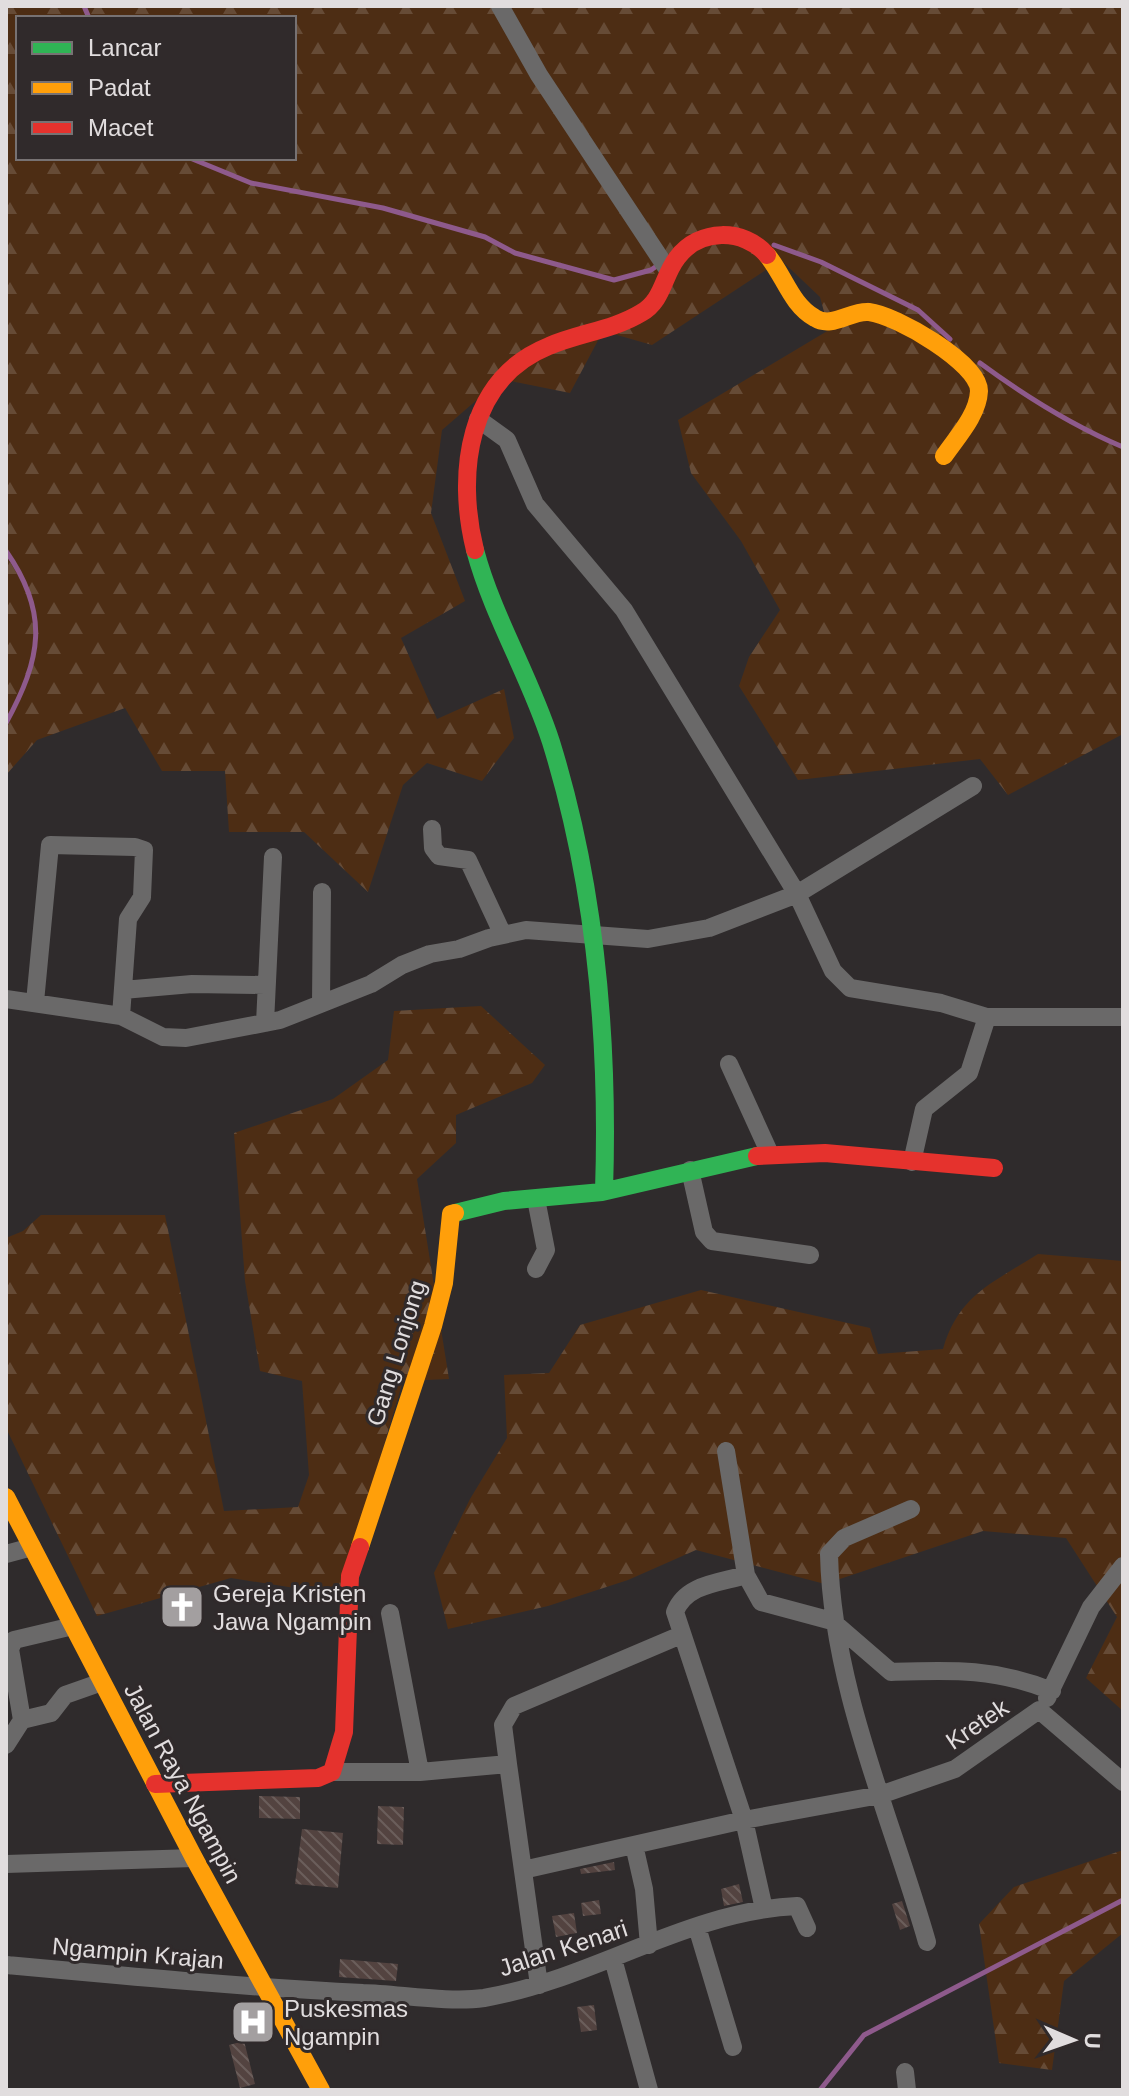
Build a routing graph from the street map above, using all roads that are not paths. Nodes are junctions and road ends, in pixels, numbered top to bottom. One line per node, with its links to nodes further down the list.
1 (500, 6): 2 (street)
2 (664, 262): 3 (street); 4 (street)
3 (478, 419): 9 (street); 11 (street)
4 (944, 456)
5 (973, 786): 9 (street)
6 (432, 829): 10 (street)
7 (273, 857): 12 (street)
8 (322, 892): 16 (street)
9 (797, 894): 11 (street); 18 (street)
10 (503, 935): 11 (street); 16 (street)
11 (591, 936): 26 (street)
12 (265, 985): 13 (street); 20 (street)
13 (123, 990): 15 (street); 17 (street)
14 (6, 999): 15 (street)
15 (35, 1002): 17 (street)
16 (315, 1005): 20 (street)
17 (121, 1016): 20 (street)
18 (987, 1017): 19 (street); 23 (street)
19 (1123, 1017)
20 (265, 1023)
21 (729, 1064): 22 (street)
22 (770, 1154): 23 (street, Gang Lonjong); 25 (street, Gang Lonjong)
23 (912, 1162): 24 (street, Gang Lonjong)
24 (994, 1168)
25 (690, 1170): 26 (street, Gang Lonjong); 28 (street)
26 (604, 1191): 27 (street, Gang Lonjong)
27 (536, 1199): 29 (street); 48 (street, Gang Lonjong)
28 (810, 1255)
29 (536, 1269)
30 (726, 1451): 36 (street)
31 (6, 1497): 33 (street, Jalan Raya Ngampin)
32 (911, 1509): 38 (street)
33 (32, 1547): 34 (street); 39 (street, Jalan Raya Ngampin)
34 (6, 1554)
35 (1123, 1566): 43 (street)
36 (746, 1575): 38 (street); 40 (street)
37 (390, 1613): 49 (street)
38 (832, 1621): 43 (street); 52 (street)
39 (73, 1626): 41 (street); 42 (street, Jalan Raya Ngampin)
40 (681, 1635): 47 (street); 53 (street)
41 (11, 1682): 45 (street)
42 (102, 1682): 45 (street); 51 (street, Jalan Raya Ngampin)
43 (1052, 1691): 44 (street)
44 (1039, 1710): 50 (street, Kretek); 52 (street, Kretek)
45 (22, 1720): 46 (street)
46 (6, 1745)
47 (508, 1764): 49 (street); 57 (street)
48 (332, 1772): 49 (street); 51 (street)
49 (420, 1772)
50 (1123, 1782)
51 (155, 1784): 55 (street, Jalan Raya Ngampin)
52 (880, 1795): 53 (street, Kretek); 61 (street)
53 (744, 1820): 54 (street, Kretek); 58 (street)
54 (634, 1845): 57 (street, Kretek); 62 (street)
55 (194, 1858): 56 (street); 66 (street, Jalan Raya Ngampin)
56 (6, 1864)
57 (523, 1870): 65 (street)
58 (764, 1909): 59 (street, Jalan Kenari); 60 (street, Jalan Kenari)
59 (697, 1927): 62 (street, Jalan Kenari); 67 (street)
60 (807, 1928)
61 (927, 1942)
62 (649, 1945): 63 (street, Jalan Kenari)
63 (613, 1959): 65 (street, Jalan Kenari); 69 (street)
64 (6, 1965): 66 (street, Ngampin Krajan)
65 (539, 1985): 66 (street, Jalan Kenari)
66 (265, 1988): 68 (street, Jalan Raya Ngampin)
67 (733, 2047)
68 (321, 2090)
69 (649, 2090)

